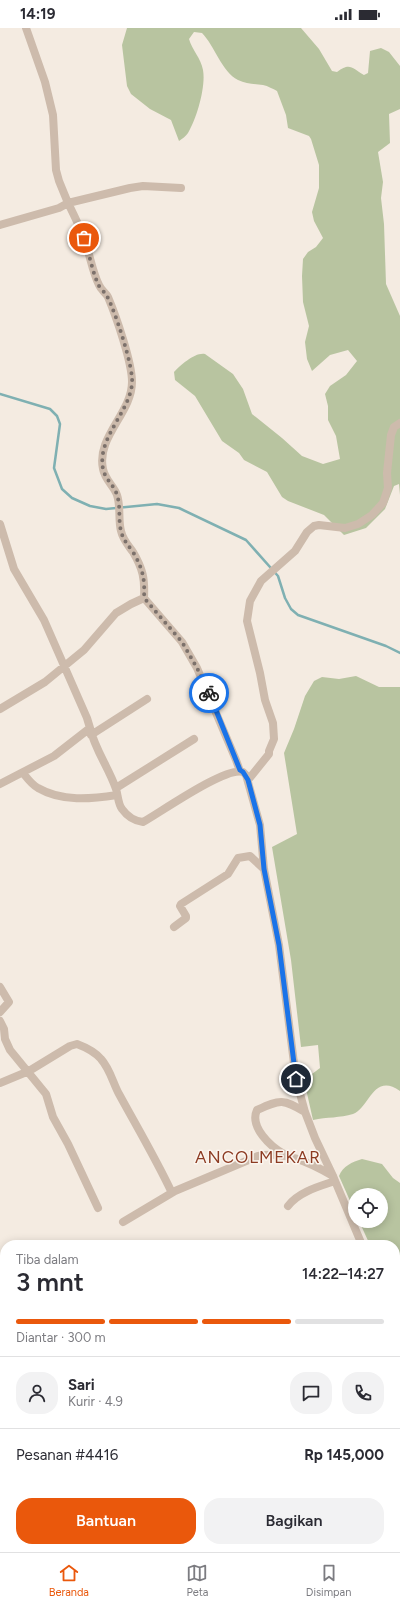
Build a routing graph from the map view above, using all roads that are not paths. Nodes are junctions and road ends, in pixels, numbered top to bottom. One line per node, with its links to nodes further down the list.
1 (26, 28): 3 (street)
2 (180, 188): 3 (street)
3 (68, 203): 4 (street); 8 (street)
4 (0, 225)
5 (400, 423): 16 (street)
6 (0, 524): 7 (street)
7 (2, 535): 9 (street)
8 (144, 598): 9 (street); 14 (street)
9 (64, 667): 11 (street); 12 (street)
10 (146, 699): 12 (street)
11 (0, 709)
12 (91, 732): 15 (street); 18 (street)
13 (194, 739): 18 (street)
14 (240, 770): 16 (street); 18 (street)
15 (22, 773): 17 (street); 18 (street)
16 (248, 780): 19 (street)
17 (0, 784)
18 (116, 792)
19 (264, 869): 20 (street); 26 (street)
20 (174, 927)
21 (0, 987): 22 (street)
22 (0, 1012)
23 (0, 1021): 24 (street)
24 (29, 1071): 25 (street); 29 (street); 31 (street)
25 (0, 1083)
26 (306, 1112): 27 (street); 28 (street)
27 (286, 1155): 28 (street); 29 (street)
28 (334, 1178): 30 (street); 33 (street)
29 (172, 1192): 32 (street)
30 (288, 1206)
31 (98, 1208)
32 (123, 1222)
33 (360, 1240)

